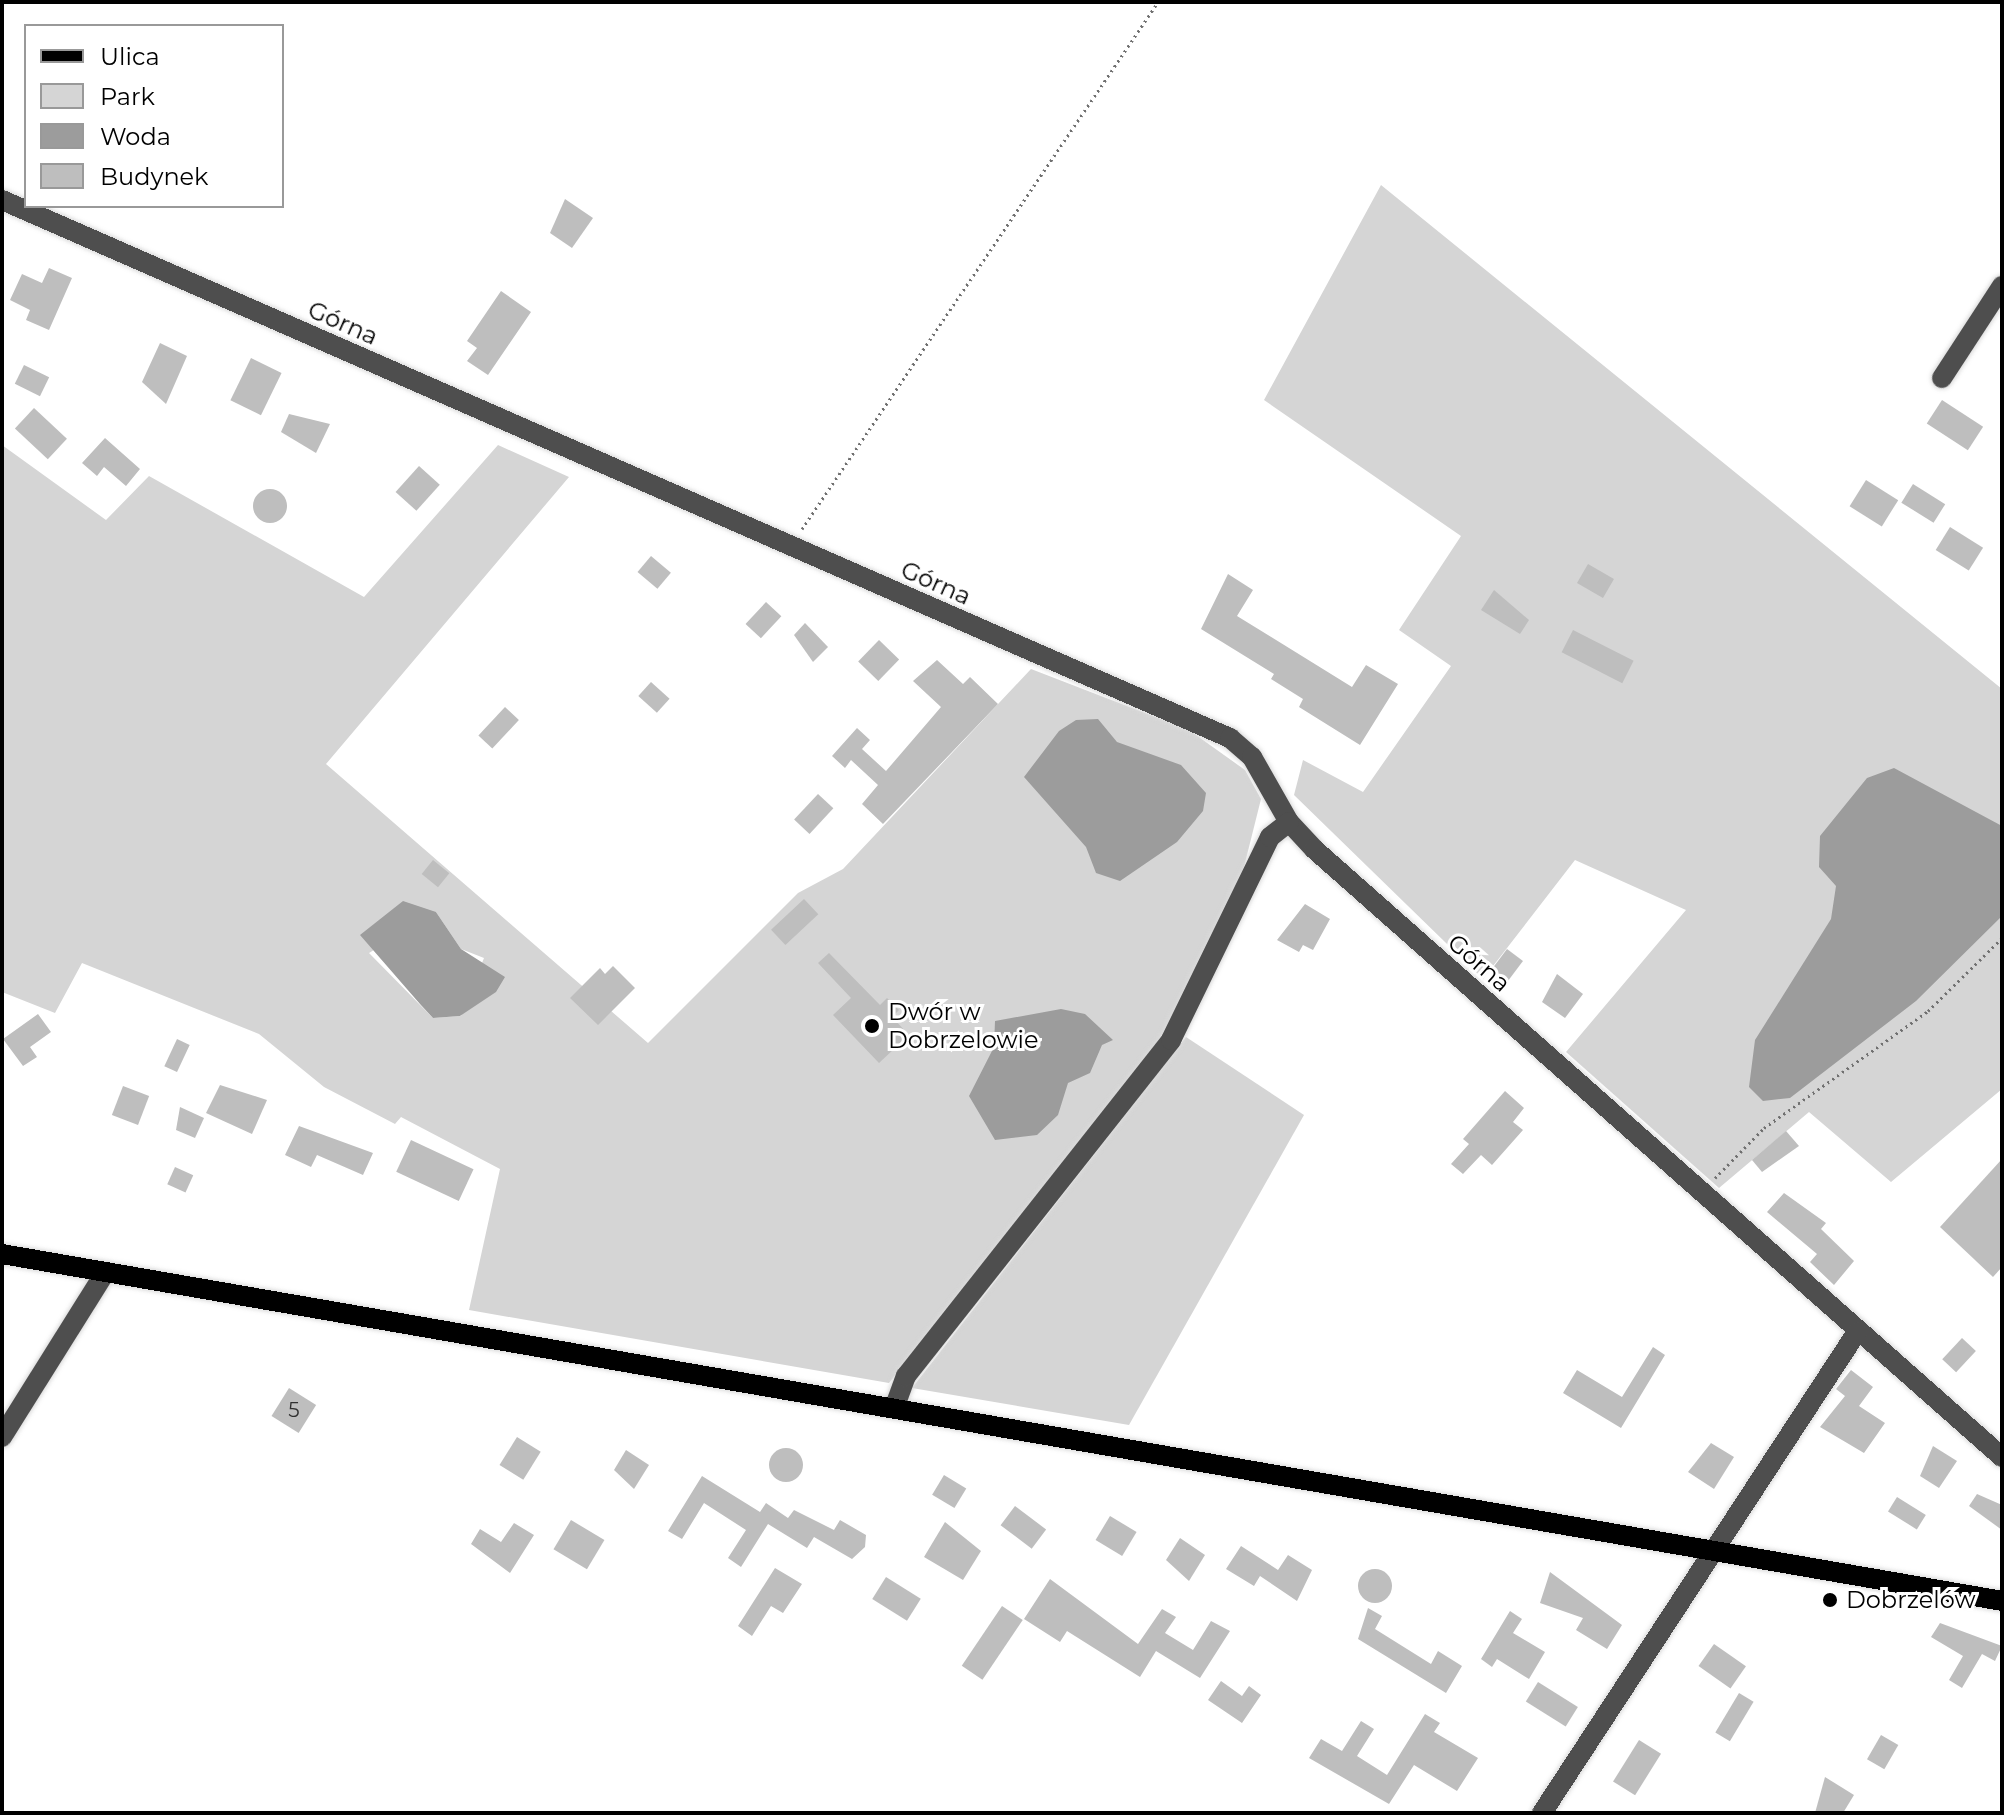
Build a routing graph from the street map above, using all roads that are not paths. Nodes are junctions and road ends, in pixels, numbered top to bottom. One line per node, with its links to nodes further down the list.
1 (2, 200): 4 (street, Górna)
2 (2002, 286): 3 (street)
3 (1942, 378)
4 (1289, 822): 7 (street, Górna); 8 (street)
5 (2, 1254): 6 (main road)
6 (105, 1273): 8 (main road); 9 (street)
7 (1857, 1332): 10 (street, Górna); 11 (street)
8 (895, 1406): 11 (main road)
9 (2, 1437)
10 (2002, 1457)
11 (1709, 1550): 12 (main road); 13 (street)
12 (2002, 1601)
13 (1542, 1813)

